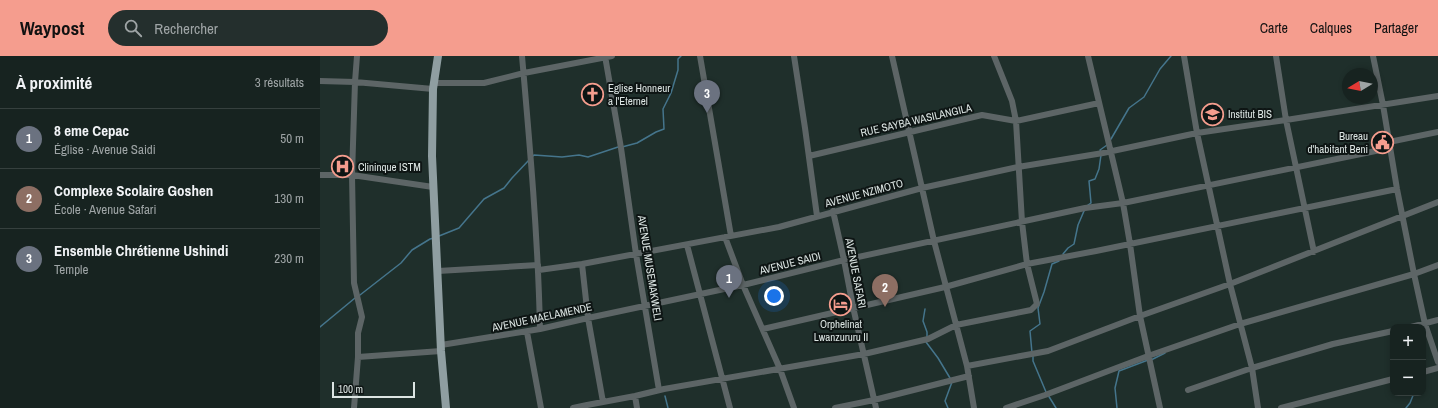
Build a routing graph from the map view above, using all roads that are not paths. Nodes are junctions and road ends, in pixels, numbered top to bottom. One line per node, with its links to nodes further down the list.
1 (357, 56): 16 (street)
2 (438, 56): 17 (main road)
3 (522, 56): 14 (street)
4 (612, 56): 13 (street)
5 (700, 56): 45 (street)
6 (794, 56): 28 (street)
7 (892, 56): 23 (street)
8 (994, 56): 22 (street)
9 (1088, 56): 19 (street)
10 (1184, 56): 25 (street)
11 (1276, 56): 21 (street)
12 (1373, 56): 20 (street)
13 (605, 57): 14 (street); 50 (street, AVENUE MUSEMAKWELI)
14 (524, 73): 17 (street); 55 (street)
15 (320, 81): 16 (street)
16 (354, 82): 17 (street); 32 (street)
17 (433, 86): 34 (main road)
18 (1438, 96): 20 (street, AVENUE NZIMOTO)
19 (1099, 103): 22 (street, RUE SAYBA WASILANGILA); 27 (street)
20 (1383, 105): 21 (street, AVENUE NZIMOTO); 26 (street)
21 (1286, 120): 25 (street, AVENUE NZIMOTO); 30 (street)
22 (1016, 121): 23 (street, RUE SAYBA WASILANGILA); 29 (street)
23 (910, 132): 28 (street, RUE SAYBA WASILANGILA); 35 (street)
24 (1438, 132): 26 (street, AVENUE SAIDI)
25 (1197, 133): 27 (street, AVENUE NZIMOTO); 33 (street)
26 (1389, 145): 30 (street, AVENUE SAIDI); 36 (street)
27 (1112, 150): 29 (street, AVENUE NZIMOTO); 38 (street)
28 (809, 156): 41 (street)
29 (1018, 167): 35 (street, AVENUE NZIMOTO); 43 (street)
30 (1296, 168): 33 (street, AVENUE SAIDI); 39 (street)
31 (320, 175): 32 (street)
32 (352, 175): 34 (street); 78 (street)
33 (1209, 185): 38 (street, AVENUE SAIDI); 44 (street)
34 (433, 187): 56 (main road)
35 (922, 188): 40 (street, AVENUE NZIMOTO); 46 (street)
36 (1397, 189): 39 (street); 42 (street)
37 (1438, 202): 42 (street)
38 (1123, 203): 43 (street, AVENUE SAIDI); 47 (street)
39 (1305, 209): 44 (street); 49 (street)
40 (833, 211): 41 (street, AVENUE NZIMOTO); 51 (street, AVENUE SAFARI)
41 (817, 216): 45 (street, AVENUE NZIMOTO)
42 (1403, 217): 49 (street); 57 (street)
43 (1022, 222): 46 (street, AVENUE SAIDI); 53 (street)
44 (1217, 227): 47 (street); 58 (street)
45 (728, 236): 48 (street, AVENUE NZIMOTO); 59 (street)
46 (934, 241): 51 (street, AVENUE SAIDI); 60 (street)
47 (1130, 244): 53 (street); 64 (street)
48 (687, 245): 50 (street, AVENUE NZIMOTO); 61 (street)
49 (1314, 252): 58 (street)
50 (636, 254): 52 (street, AVENUE NZIMOTO); 62 (street, AVENUE MUSEMAKWELI)
51 (844, 260): 59 (street, AVENUE SAIDI); 63 (street, AVENUE SAFARI)
52 (582, 264): 55 (street, AVENUE NZIMOTO); 65 (street)
53 (1027, 264): 60 (street); 69 (street)
54 (1438, 266): 57 (street)
55 (538, 267): 56 (street, AVENUE NZIMOTO); 72 (street)
56 (438, 271): 75 (main road)
57 (1414, 274): 67 (street); 68 (street)
58 (1230, 284): 64 (street); 67 (street)
59 (743, 285): 61 (street, AVENUE SAIDI); 71 (street)
60 (945, 286): 63 (street); 69 (street)
61 (699, 294): 62 (street, AVENUE SAIDI); 86 (street)
62 (646, 306): 65 (street, AVENUE MAELAMENDE); 88 (street, AVENUE MUSEMAKWELI)
63 (853, 307): 71 (street); 76 (street, AVENUE SAFARI)
64 (1140, 316): 77 (street); 80 (street)
65 (588, 318): 72 (street, AVENUE MAELAMENDE); 92 (street)
66 (1438, 320): 68 (street)
67 (1240, 324): 77 (street); 81 (street)
68 (1425, 324)
69 (956, 325): 76 (street); 80 (street)
70 (1426, 327): 79 (street)
71 (763, 329): 83 (street)
72 (540, 330): 73 (street, AVENUE MAELAMENDE)
73 (527, 332): 75 (street, AVENUE MAELAMENDE); 96 (street)
74 (1390, 332): 81 (street)
75 (441, 348): 78 (street, AVENUE MAELAMENDE); 95 (main road)
76 (864, 354): 83 (street); 91 (street, AVENUE SAFARI)
77 (1148, 356): 104 (street); 105 (street)
78 (358, 357): 94 (street)
79 (1438, 362)
80 (967, 366): 85 (street)
81 (1252, 368): 89 (street); 106 (street)
82 (1438, 368): 84 (street)
83 (780, 369): 86 (street); 100 (street)
84 (1426, 371)
85 (969, 376): 91 (street); 103 (street)
86 (722, 378): 88 (street); 99 (street)
87 (1390, 380): 107 (street)
88 (659, 390): 90 (street)
89 (1188, 390)
90 (635, 396): 92 (street); 98 (street)
91 (874, 400): 101 (street); 102 (street, AVENUE SAFARI)
92 (603, 402): 93 (street)
93 (586, 406): 97 (street)
94 (354, 408)
95 (446, 408)
96 (541, 408)
97 (573, 408)
98 (637, 408)
99 (730, 408)
100 (794, 408)
101 (836, 408)
102 (876, 408)
103 (974, 408)
104 (1006, 408)
105 (1160, 408)
106 (1258, 408)
107 (1281, 408)

